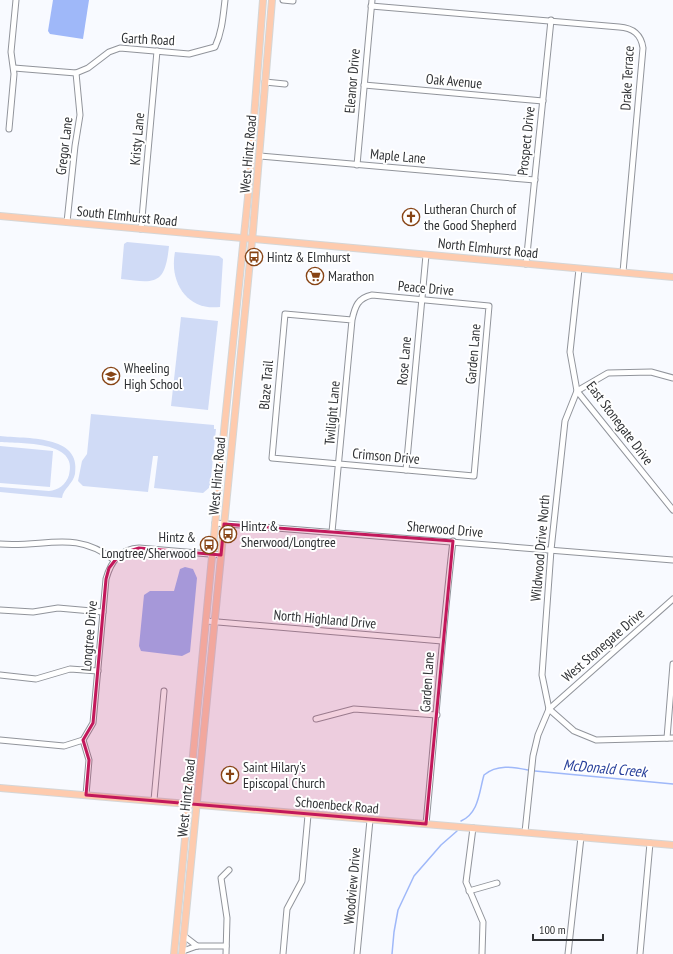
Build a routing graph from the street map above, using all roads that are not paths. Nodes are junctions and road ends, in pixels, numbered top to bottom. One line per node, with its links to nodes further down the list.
1 (16, 0): 11 (street)
2 (225, 0): 10 (street, Garth Road)
3 (264, 0): 24 (main road, West Hintz Road)
4 (272, 0): 13 (main road, West Hintz Road)
5 (284, 0): 7 (street)
6 (372, 0): 8 (street, Eleanor Drive)
7 (293, 1)
8 (371, 6): 9 (street, Drake Terrace); 15 (street, Eleanor Drive)
9 (551, 20): 16 (street, Prospect Drive); 29 (street, Drake Terrace)
10 (157, 51): 12 (street, Garth Road); 23 (street, Kristy Lane)
11 (14, 68): 12 (street); 17 (street)
12 (76, 73): 22 (street, Gregor Lane)
13 (266, 82): 14 (street); 18 (main road, West Hintz Road)
14 (285, 84)
15 (364, 85): 16 (street, Oak Avenue); 19 (street, Eleanor Drive)
16 (542, 101): 20 (street, Prospect Drive)
17 (9, 128)
18 (260, 156): 19 (street, Maple Lane); 25 (main road, West Hintz Road)
19 (357, 165): 20 (street, Maple Lane)
20 (535, 180): 27 (street, Prospect Drive)
21 (0, 216): 22 (main road, South Elmhurst Road)
22 (67, 222): 23 (main road, South Elmhurst Road)
23 (140, 229): 24 (main road, South Elmhurst Road)
24 (244, 239): 25 (main road, South Elmhurst Road); 42 (main road, West Hintz Road)
25 (252, 240): 26 (main road, North Elmhurst Road); 43 (main road, West Hintz Road)
26 (426, 255): 27 (main road, North Elmhurst Road); 32 (street, Rose Lane)
27 (526, 264): 28 (main road, North Elmhurst Road)
28 (579, 269): 29 (main road, North Elmhurst Road); 36 (street, East Stonegate Drive)
29 (623, 272): 30 (main road, North Elmhurst Road)
30 (673, 277)
31 (361, 299): 32 (street, Peace Drive); 34 (street, Twilight Lane)
32 (422, 300): 33 (street, Peace Drive); 39 (street, Rose Lane)
33 (489, 306): 40 (street, Garden Lane)
34 (352, 320): 37 (street, Blaze Trail); 38 (street, Twilight Lane)
35 (673, 378): 36 (street)
36 (577, 391): 41 (street, East Stonegate Drive); 47 (street, Wildwood Drive North)
37 (272, 458): 38 (street, Crimson Drive)
38 (340, 464): 39 (street, Crimson Drive); 44 (street, Twilight Lane)
39 (406, 470): 40 (street, Crimson Drive)
40 (474, 476)
41 (673, 510)
42 (215, 523): 43 (street, Sherwood Drive); 48 (main road, West Hintz Road)
43 (224, 524): 44 (street, Sherwood Drive); 49 (main road, West Hintz Road)
44 (332, 532): 45 (street, Sherwood Drive)
45 (453, 541): 47 (street, Sherwood Drive); 57 (street, Garden Lane)
46 (0, 544): 50 (street)
47 (551, 550): 51 (street, Sherwood Drive); 62 (street, Wildwood Drive North)
48 (212, 554): 49 (street); 50 (street); 55 (main road, West Hintz Road)
49 (221, 555): 56 (main road, West Hintz Road)
50 (114, 560): 54 (street, Longtree Drive)
51 (673, 560)
52 (673, 599): 62 (street, West Stonegate Drive)
53 (0, 610): 54 (street)
54 (103, 612): 59 (street, Longtree Drive)
55 (206, 621): 56 (street, North Highland Drive); 72 (main road, West Hintz Road)
56 (215, 622): 57 (street, North Highland Drive); 73 (main road, West Hintz Road)
57 (442, 641): 63 (street, Garden Lane)
58 (673, 664): 65 (street)
59 (98, 672): 60 (street); 68 (street, Longtree Drive)
60 (0, 675)
61 (164, 691): 71 (street)
62 (549, 708): 65 (street); 78 (street)
63 (437, 715): 64 (street); 76 (street, Garden Lane)
64 (316, 719)
65 (667, 738): 66 (street)
66 (673, 738)
67 (0, 740): 68 (street)
68 (83, 740): 70 (street)
69 (0, 788): 70 (main road, Schoenbeck Road)
70 (86, 796): 71 (main road, Schoenbeck Road)
71 (154, 800): 72 (main road, Schoenbeck Road)
72 (190, 804): 73 (main road, Schoenbeck Road); 89 (main road, West Hintz Road)
73 (197, 804): 74 (main road, Schoenbeck Road); 85 (main road, West Hintz Road)
74 (308, 815): 75 (main road, Schoenbeck Road); 91 (street)
75 (370, 820): 76 (main road, Schoenbeck Road); 92 (street, Woodview Drive)
76 (426, 824): 77 (main road, Schoenbeck Road)
77 (474, 828): 78 (main road, Schoenbeck Road); 84 (street)
78 (526, 832): 79 (main road, Schoenbeck Road)
79 (581, 837): 80 (main road, Schoenbeck Road); 94 (street)
80 (650, 843): 81 (main road, Schoenbeck Road); 95 (street)
81 (673, 846)
82 (229, 870): 87 (street)
83 (497, 883): 84 (street)
84 (469, 890): 93 (street)
85 (184, 936): 86 (street); 88 (main road, West Hintz Road)
86 (197, 946): 87 (street); 88 (street)
87 (226, 946): 90 (street)
88 (183, 952)
89 (174, 954)
90 (226, 954)
91 (283, 954)
92 (357, 954)
93 (482, 954)
94 (568, 954)
95 (640, 954)

